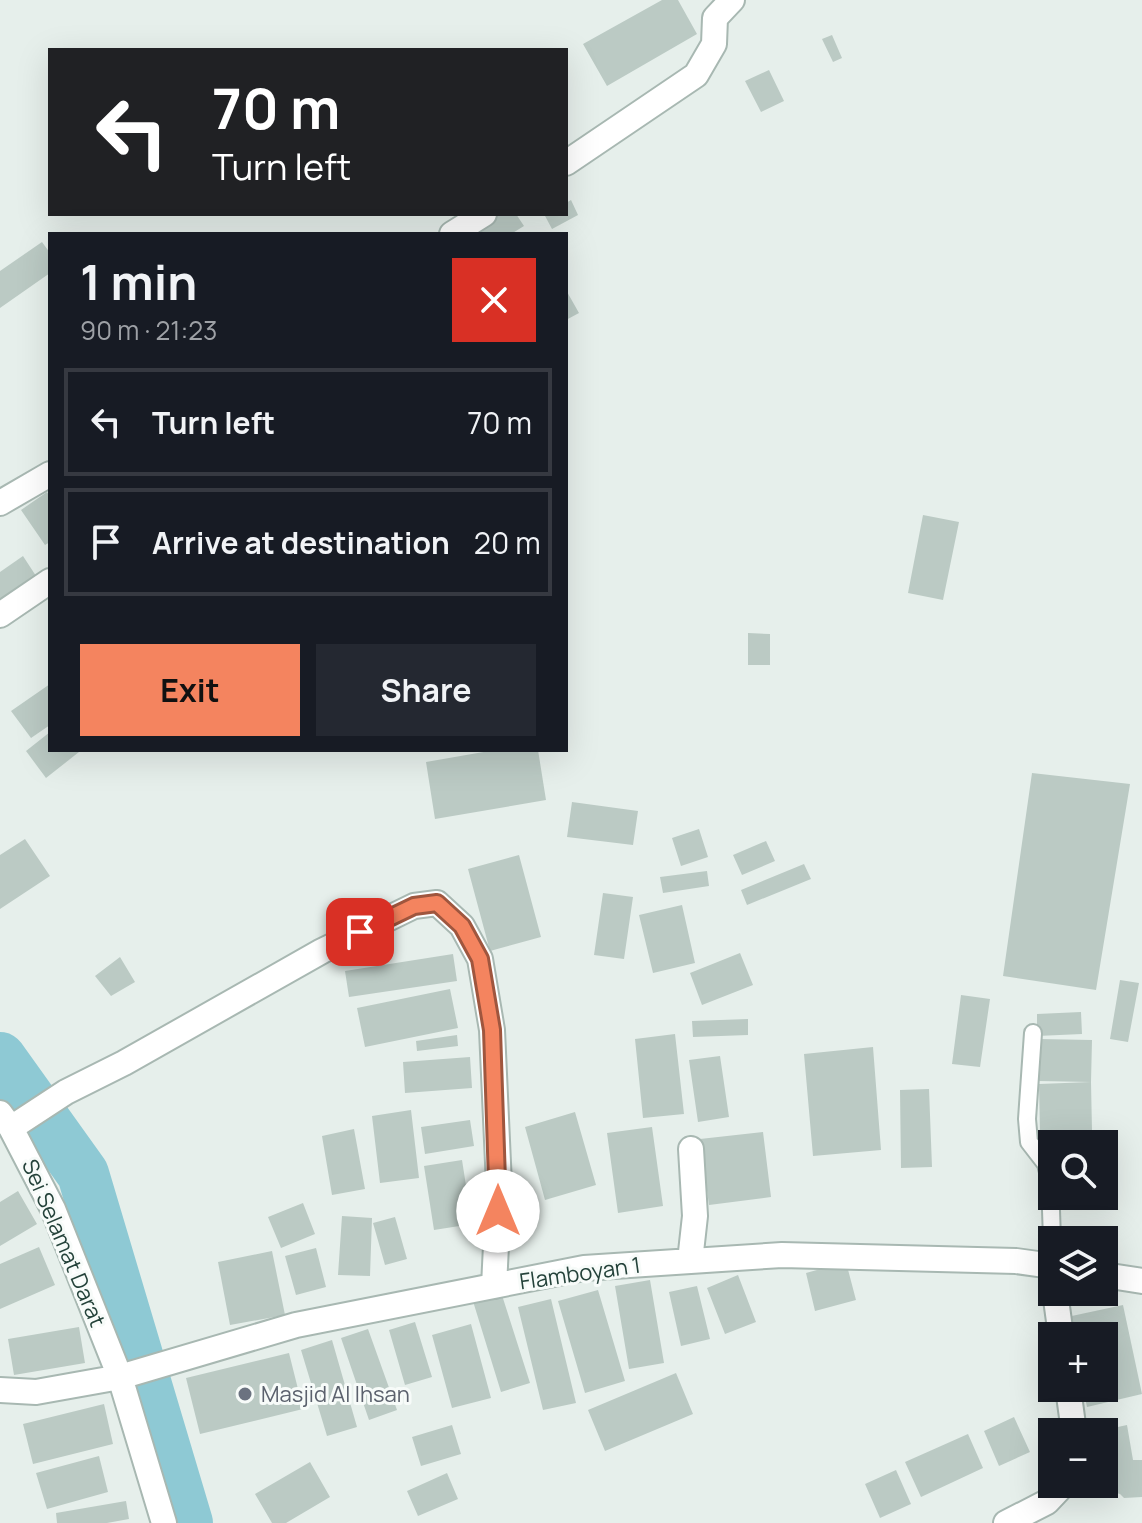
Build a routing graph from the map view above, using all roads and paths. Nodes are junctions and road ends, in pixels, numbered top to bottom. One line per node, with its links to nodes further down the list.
1 (732, 0): 2 (street)
2 (568, 162)
3 (481, 216): 4 (street)
4 (455, 232)
5 (48, 475): 6 (street)
6 (0, 503)
7 (48, 582): 8 (street)
8 (0, 615)
9 (1033, 1033): 12 (lane)
10 (12, 1120): 17 (street); 18 (street, Sei Selamat Darat)
11 (691, 1149): 13 (street)
12 (1052, 1226)
13 (690, 1261): 14 (street, Flamboyan 1); 17 (street, Flamboyan 1)
14 (1038, 1265)
15 (1118, 1277): 16 (street)
16 (1142, 1281)
17 (494, 1286): 18 (street, Flamboyan 1)
18 (120, 1377): 19 (street, Flamboyan 1); 21 (street, Sei Selamat Darat)
19 (0, 1390)
20 (1051, 1498): 22 (street)
21 (164, 1523)
22 (1006, 1523)

